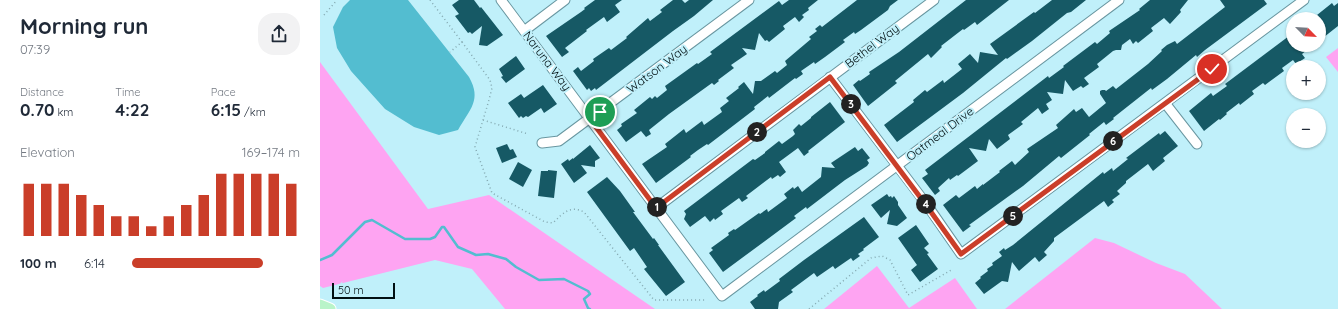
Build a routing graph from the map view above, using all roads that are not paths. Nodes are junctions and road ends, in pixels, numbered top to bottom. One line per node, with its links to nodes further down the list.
1 (501, 0): 7 (street, Naruna Way)
2 (565, 0): 7 (street)
3 (749, 0): 10 (street, Watson Way)
4 (934, 0): 8 (street, Bethel Way)
5 (1119, 0): 13 (street, Oatmeal Drive)
6 (1304, 0): 9 (street)
7 (524, 31): 10 (street, Naruna Way)
8 (830, 77): 13 (street); 14 (street, Bethel Way)
9 (1165, 103): 12 (street); 13 (street)
10 (590, 119): 11 (street, Watson Way); 14 (street, Naruna Way)
11 (542, 142)
12 (1197, 144)
13 (896, 166): 15 (street, Oatmeal Drive)
14 (656, 208): 15 (street, Naruna Way)
15 (722, 296)
16 (320, 304): 17 (main road)
17 (330, 309)

